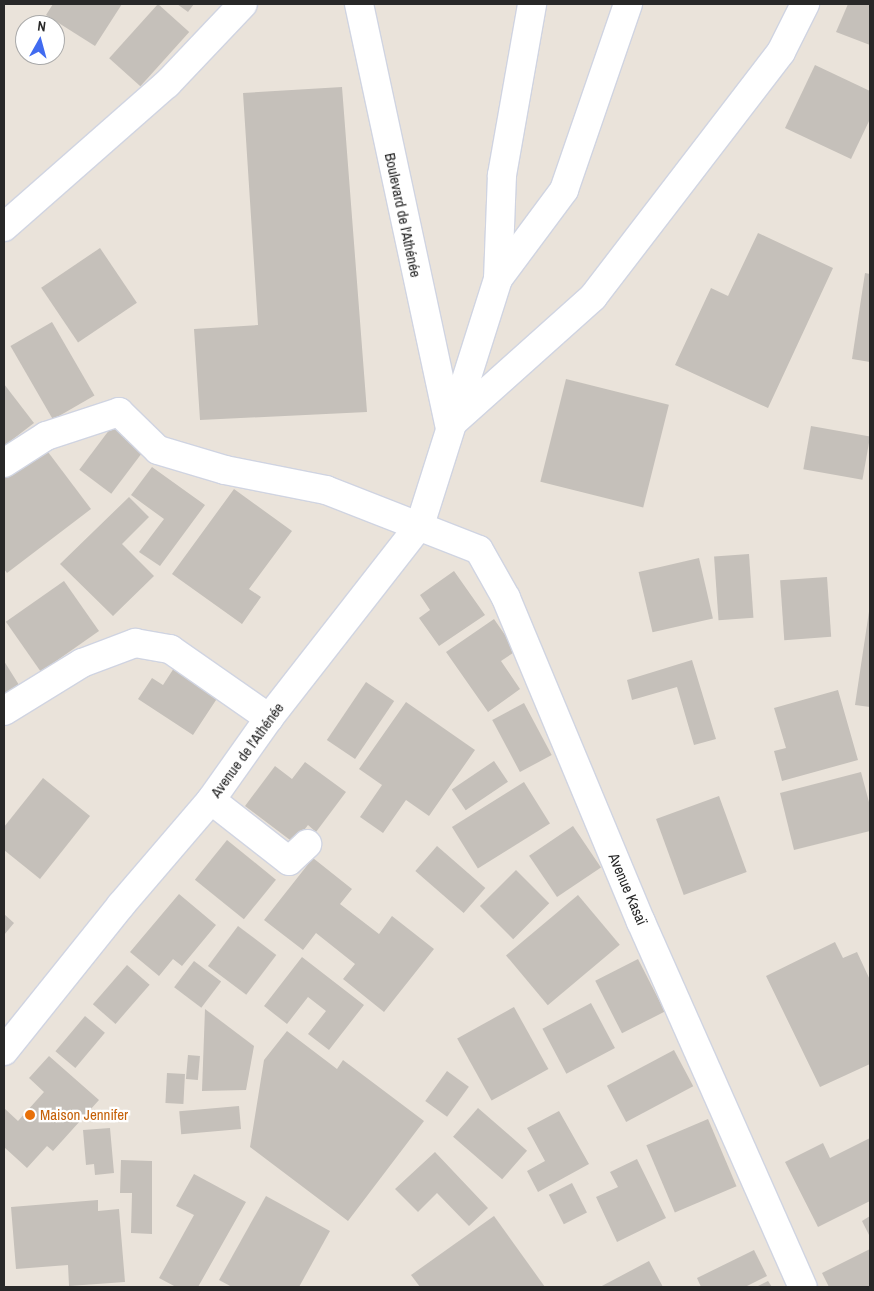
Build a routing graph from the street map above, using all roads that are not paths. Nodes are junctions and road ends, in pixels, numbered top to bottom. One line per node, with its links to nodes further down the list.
1 (243, 4): 6 (street)
2 (359, 4): 8 (street, Boulevard de l'Athénée)
3 (532, 4): 7 (street)
4 (628, 4): 7 (street)
5 (805, 4): 8 (street)
6 (4, 227)
7 (498, 280): 8 (street, Avenue de l'Athénée)
8 (449, 426): 10 (street, Avenue de l'Athénée)
9 (4, 463): 10 (street, Avenue Kasaï)
10 (420, 525): 12 (street, Avenue de l'Athénée); 16 (street, Avenue Kasaï)
11 (4, 711): 12 (street)
12 (269, 718): 13 (street, Avenue de l'Athénée)
13 (211, 800): 14 (street); 15 (street, Avenue de l'Athénée)
14 (307, 844)
15 (4, 1051)
16 (803, 1287)

